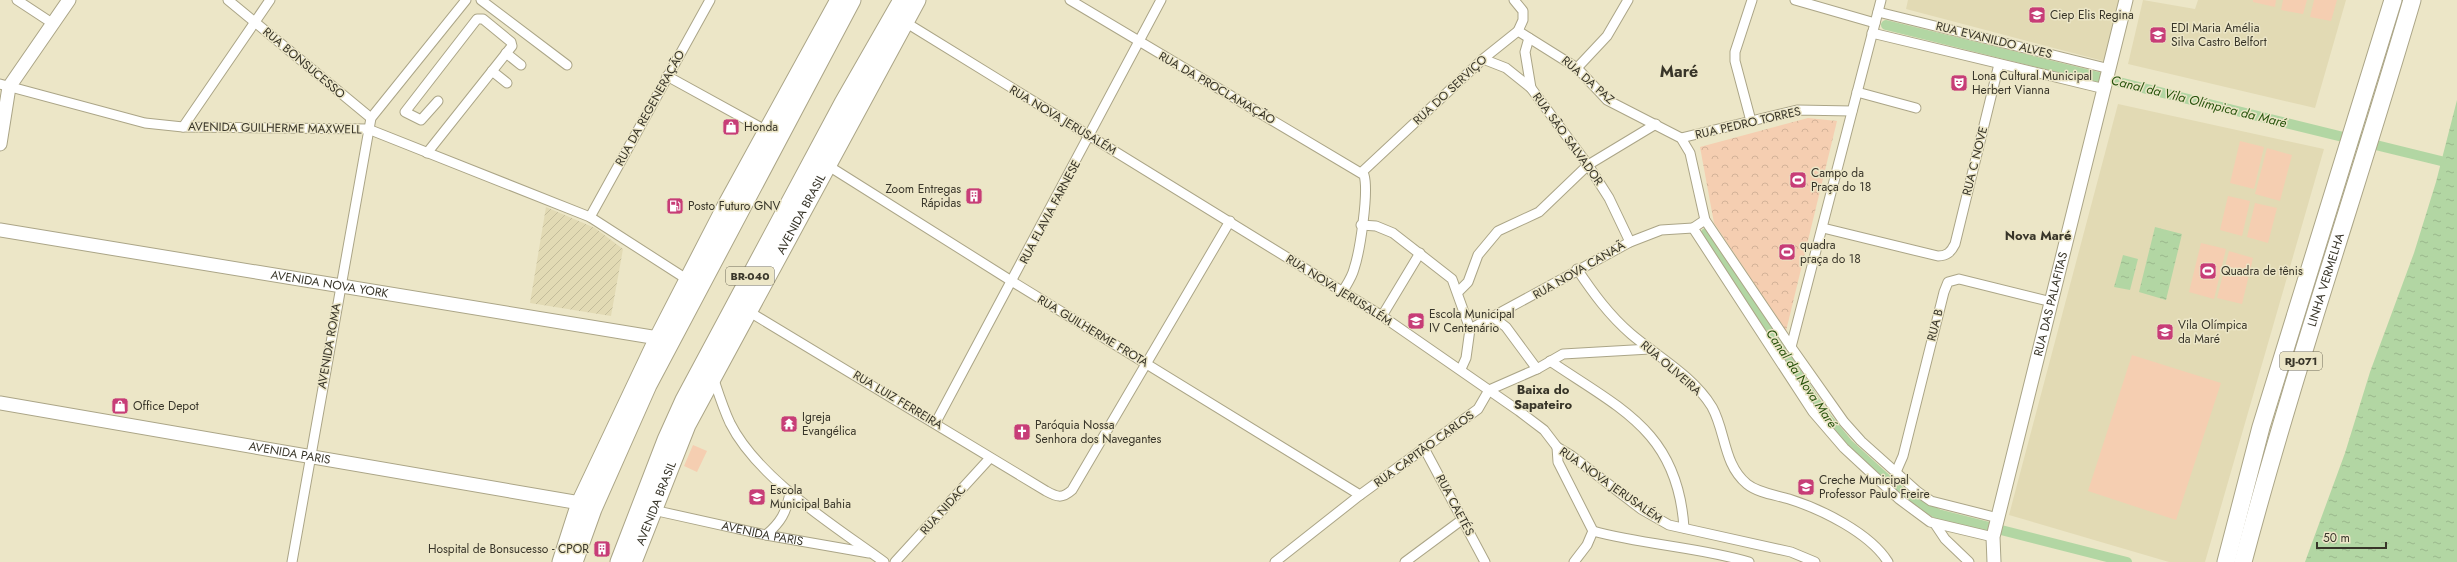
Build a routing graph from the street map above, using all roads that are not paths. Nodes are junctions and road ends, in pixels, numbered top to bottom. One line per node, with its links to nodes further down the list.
1 (17, 0): 25 (street)
2 (69, 0): 25 (main road)
3 (228, 0): 23 (street, RUA BONSUCESSO)
4 (270, 0): 23 (street)
5 (466, 0): 47 (street)
6 (481, 0): 35 (street)
7 (710, 0): 38 (street, RUA DA REGENERAÇÃO)
8 (839, 0): 52 (highway)
9 (852, 0): 59 (highway, BR-040)
10 (902, 0): 69 (highway, AVENIDA BRASIL / BR-040)
11 (917, 0): 24 (highway, AVENIDA BRASIL)
12 (1070, 0): 30 (street, RUA DA PROCLAMAÇÃO)
13 (1161, 0): 30 (street, RUA FLAVIA FARNESE)
14 (1628, 0): 36 (street)
15 (1752, 0): 48 (street)
16 (1795, 0): 26 (street)
17 (1881, 0): 22 (street)
18 (2126, 0): 39 (main road, RUA DAS PALAFITAS)
19 (2393, 0): 93 (highway, LINHA VERMELHA / RJ-071)
20 (2412, 0): 128 (highway, LINHA VERMELHA / RJ-071)
21 (1516, 2): 27 (street)
22 (1878, 12): 26 (street); 39 (street, RUA EVANILDO ALVES)
23 (254, 22): 47 (street, RUA BONSUCESSO); 50 (street)
24 (905, 22): 53 (street, RUA NOVA JERUSALÉM); 57 (highway, AVENIDA BRASIL)
25 (52, 23): 41 (main road)
26 (1875, 23): 28 (street)
27 (1518, 31): 29 (street, RUA DA PAZ); 32 (street, RUA DO SERVIÇO)
28 (1872, 33): 33 (street, RUA EVANILDO ALVES); 43 (street)
29 (1529, 38): 36 (street, RUA DA PAZ); 42 (street)
30 (1140, 42): 53 (street, RUA FLAVIA FARNESE); 60 (street, RUA DA PROCLAMAÇÃO)
31 (506, 54): 34 (street); 37 (street); 44 (street)
32 (1483, 59): 42 (street, RUA SÃO SALVADOR); 60 (street, RUA DO SERVIÇO)
33 (1999, 64): 39 (street, RUA EVANILDO ALVES); 66 (street, RUA C NOVE)
34 (521, 65)
35 (567, 66)
36 (1577, 68): 49 (street, RUA DA PAZ)
37 (492, 71): 40 (street); 56 (street)
38 (667, 76): 52 (street); 61 (street, RUA DA REGENERAÇÃO)
39 (2107, 78): 77 (main road, RUA DAS PALAFITAS)
40 (507, 83)
41 (4, 86): 50 (street, AVENIDA GUILHERME MAXWELL); 55 (main road)
42 (1531, 88): 58 (street, RUA SÃO SALVADOR)
43 (1857, 92): 45 (street); 46 (street)
44 (438, 101)
45 (1916, 108)
46 (1852, 111): 48 (street, RUA PEDRO TORRES); 66 (street)
47 (371, 118): 51 (street)
48 (1751, 121): 54 (street, RUA PEDRO TORRES)
49 (1656, 124): 54 (street, RUA DA PAZ); 58 (street)
50 (183, 127): 51 (street, AVENIDA GUILHERME MAXWELL)
51 (368, 130): 56 (street, AVENIDA GUILHERME MAXWELL); 74 (street, AVENIDA ROMA)
52 (767, 131): 72 (highway)
53 (1089, 136): 63 (street, RUA NOVA JERUSALÉM); 73 (street, RUA FLAVIA FARNESE)
54 (1681, 138): 62 (street, RUA PEDRO TORRES)
55 (0, 144)
56 (427, 153): 61 (street, AVENIDA GUILHERME MAXWELL)
57 (827, 165): 73 (street, RUA GUILHERME FROTA); 78 (highway, AVENIDA BRASIL)
58 (1588, 165): 68 (street, RUA SÃO SALVADOR); 76 (street)
59 (762, 168): 72 (highway); 112 (highway, BR-040)
60 (1363, 173): 64 (street)
61 (590, 217): 72 (street, AVENIDA GUILHERME MAXWELL)
62 (1705, 220): 65 (street); 83 (street)
63 (1230, 221): 75 (street, RUA NOVA JERUSALÉM); 86 (street)
64 (1361, 225): 70 (street); 75 (street)
65 (1693, 228): 68 (street, RUA NOVA CANAÃ); 104 (street)
66 (1823, 228): 83 (street)
67 (0, 230): 74 (main road, AVENIDA NOVA YORK)
68 (1630, 242): 71 (street, RUA NOVA CANAÃ)
69 (765, 247): 89 (highway); 113 (highway, AVENIDA BRASIL / BR-040)
70 (1420, 253): 76 (street); 79 (street)
71 (1577, 269): 80 (street, RUA NOVA CANAÃ); 84 (street, RUA OLIVEIRA)
72 (688, 280): 82 (highway)
73 (1012, 282): 86 (street, RUA GUILHERME FROTA); 92 (street, RUA FLAVIA FARNESE)
74 (340, 286): 82 (main road, AVENIDA NOVA YORK); 96 (street, AVENIDA ROMA)
75 (1343, 291): 79 (street, RUA NOVA JERUSALÉM)
76 (1458, 292): 81 (street)
77 (2052, 302): 98 (street, RUA B); 105 (main road, RUA DAS PALAFITAS)
78 (748, 310): 89 (highway, AVENIDA BRASIL); 92 (street, RUA LUIZ FERREIRA)
79 (1382, 316): 88 (street, RUA NOVA JERUSALÉM)
80 (1493, 317): 81 (street, RUA NOVA CANAÃ); 87 (street)
81 (1470, 329): 88 (street)
82 (658, 338): 101 (highway)
83 (1791, 347): 98 (street)
84 (1650, 349): 85 (street); 123 (street, RUA OLIVEIRA)
85 (1550, 361): 87 (street); 106 (street)
86 (1148, 364): 97 (street, RUA LUIZ FERREIRA); 100 (street, RUA GUILHERME FROTA)
87 (1537, 369): 90 (street)
88 (1461, 370): 90 (street, RUA NOVA JERUSALÉM)
89 (712, 376): 99 (street); 102 (highway, AVENIDA BRASIL)
90 (1489, 390): 94 (street, RUA CAPITÃO CARLOS); 95 (street, RUA NOVA JERUSALÉM)
91 (0, 403): 96 (main road, AVENIDA PARIS)
92 (936, 422): 97 (street, RUA LUIZ FERREIRA)
93 (2261, 427): 126 (highway); 127 (highway, LINHA VERMELHA / RJ-071)
94 (1424, 448): 100 (street, RUA CAPITÃO CARLOS); 103 (street, RUA CAETÉS)
95 (1557, 448): 106 (street, RUA NOVA JERUSALÉM); 107 (street)
96 (309, 457): 101 (main road, AVENIDA PARIS); 110 (street, AVENIDA ROMA)
97 (990, 458): 116 (street, RUA NIDAC)
98 (1896, 472): 105 (street)
99 (790, 493): 108 (street); 109 (street)
100 (1360, 495): 117 (street, RUA CAPITÃO CARLOS)
101 (580, 503): 111 (highway)
102 (653, 510): 108 (street, AVENIDA PARIS); 114 (highway, AVENIDA BRASIL)
103 (1463, 519): 118 (street); 119 (street, RUA CAETÉS)
104 (1935, 524): 105 (street); 124 (street)
105 (1995, 527): 125 (main road, RUA DAS PALAFITAS)
106 (1684, 528): 122 (street, RUA NOVA JERUSALÉM)
107 (1593, 531): 120 (street); 121 (street)
108 (766, 534): 109 (street, AVENIDA PARIS)
109 (872, 553): 115 (street)
110 (292, 562)
111 (561, 562)
112 (574, 562)
113 (618, 562)
114 (633, 562)
115 (884, 562)
116 (895, 562)
117 (1275, 562)
118 (1405, 562)
119 (1485, 562)
120 (1574, 562)
121 (1749, 562)
122 (1815, 562)
123 (1888, 562)
124 (1970, 562)
125 (1994, 562)
126 (2215, 562)
127 (2226, 562)
128 (2243, 562)

